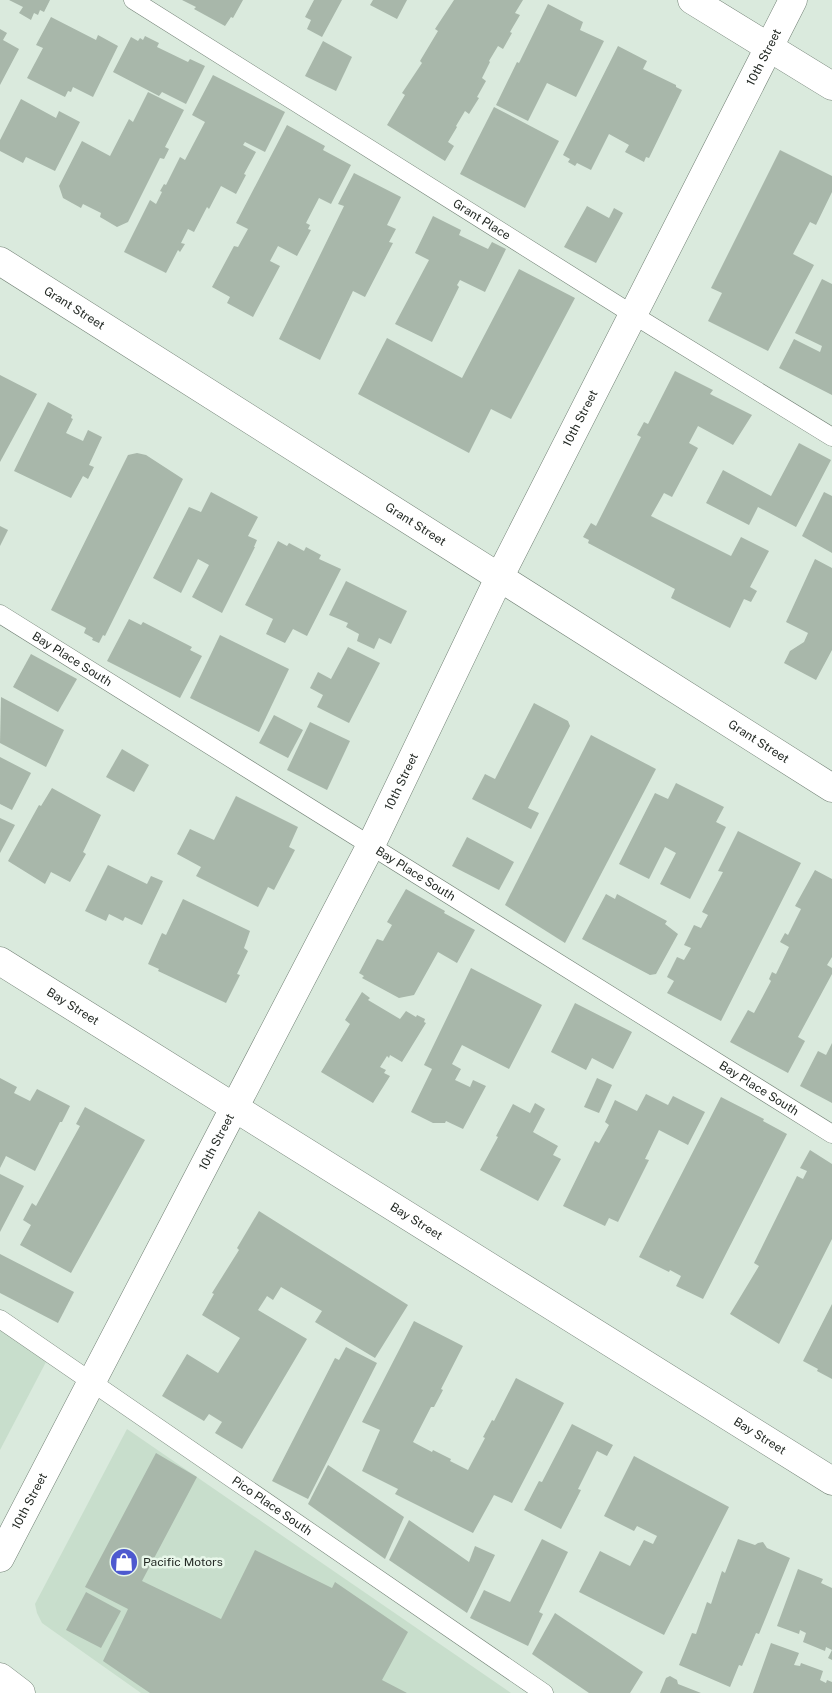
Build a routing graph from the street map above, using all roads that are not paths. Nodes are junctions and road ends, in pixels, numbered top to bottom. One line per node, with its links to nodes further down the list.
1 (134, 0): 7 (lane, Grant Place)
2 (692, 0): 4 (street)
3 (793, 0): 4 (street, 10th Street)
4 (769, 48): 5 (street); 7 (street, 10th Street)
5 (832, 86)
6 (0, 261): 9 (street, Grant Street)
7 (632, 314): 8 (lane, Grant Place); 9 (street, 10th Street)
8 (832, 436)
9 (499, 578): 11 (street, Grant Street); 12 (street, 10th Street)
10 (0, 614): 12 (lane, Bay Place South)
11 (832, 788)
12 (371, 845): 14 (street, 10th Street); 15 (lane, Bay Place South)
13 (0, 961): 14 (street, Bay Street)
14 (234, 1108): 17 (street, 10th Street); 18 (street, Bay Street)
15 (832, 1134)
16 (0, 1319): 17 (lane, Pico Place South)
17 (92, 1382): 19 (street, 10th Street); 22 (lane, Pico Place South)
18 (832, 1481)
19 (0, 1558)
20 (0, 1677): 21 (street)
21 (22, 1693)
22 (544, 1693)

